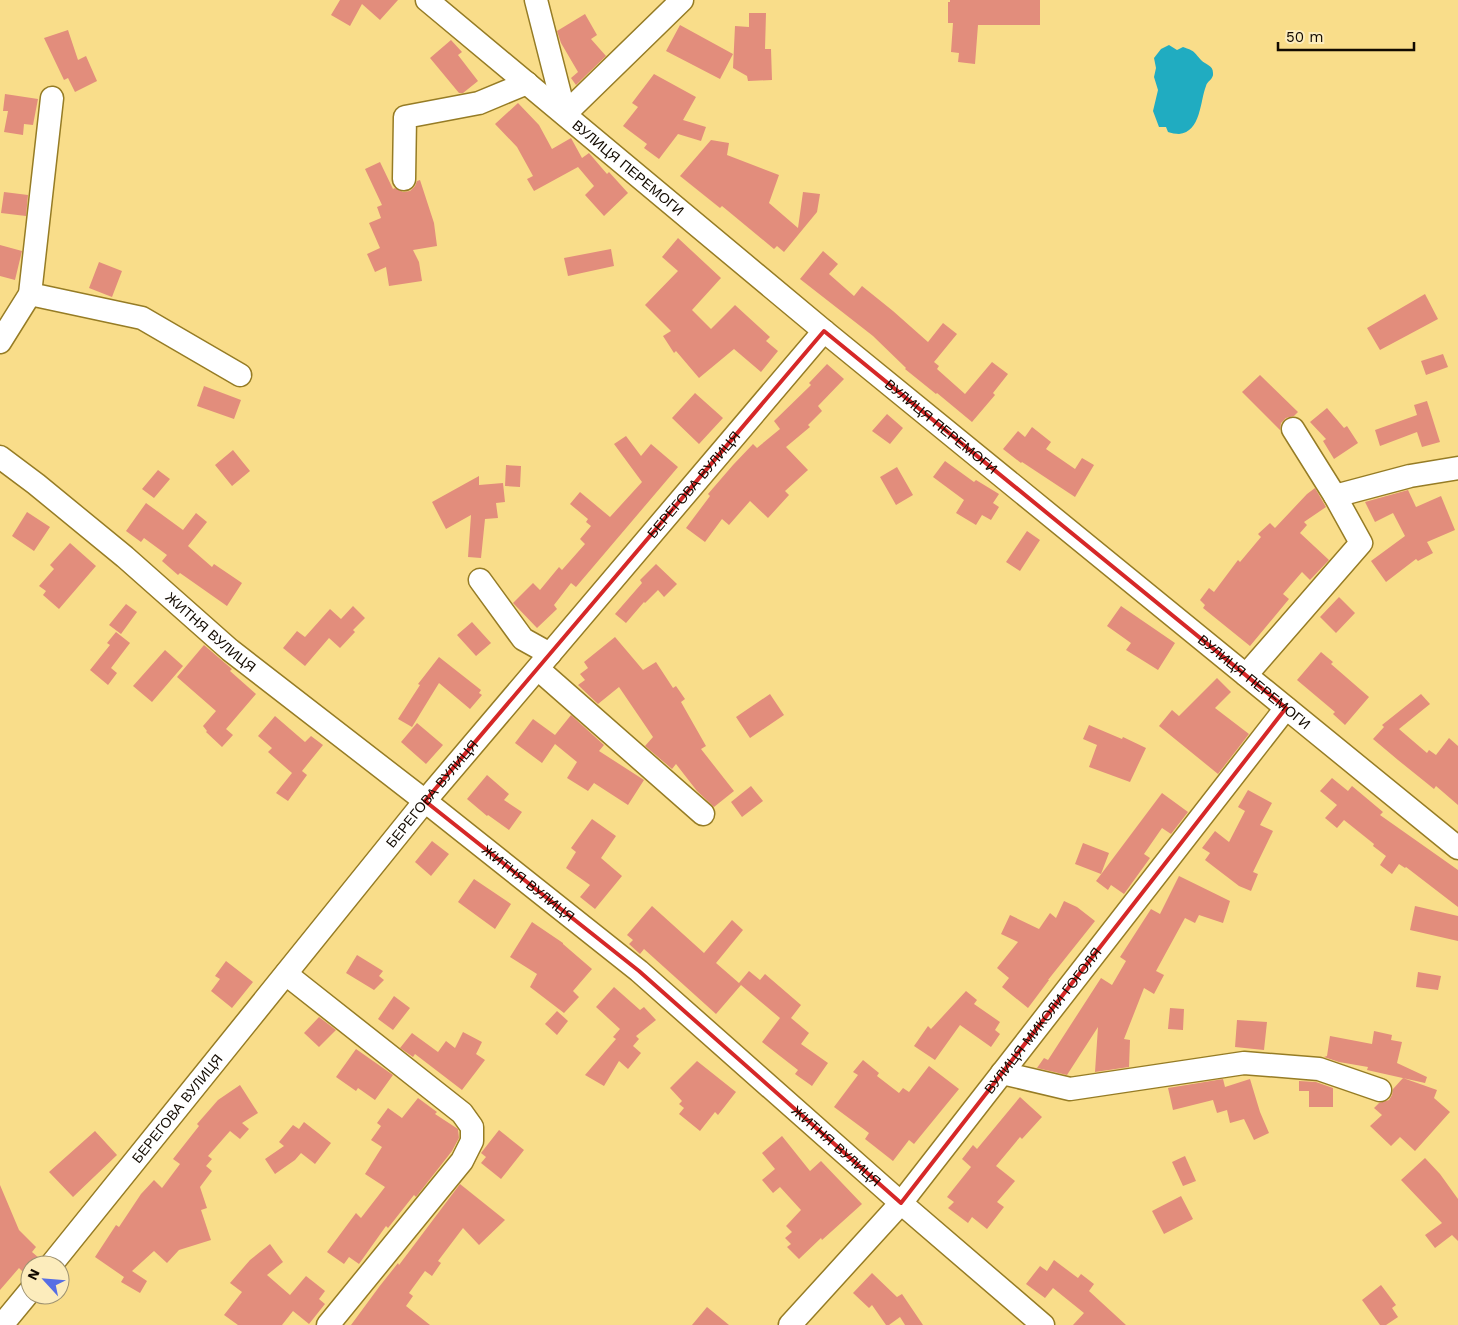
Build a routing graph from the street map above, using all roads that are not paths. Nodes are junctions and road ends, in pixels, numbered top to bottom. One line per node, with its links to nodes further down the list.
1 (427, 0): 4 (street, ВУЛИЦЯ ПЕРЕМОГИ)
2 (536, 0): 6 (street)
3 (682, 0): 6 (street)
4 (527, 83): 6 (street, ВУЛИЦЯ ПЕРЕМОГИ); 7 (street)
5 (52, 98): 8 (street)
6 (565, 114): 9 (street, ВУЛИЦЯ ПЕРЕМОГИ)
7 (404, 178)
8 (30, 294): 10 (street); 11 (street)
9 (824, 331): 17 (street, БЕРЕГОВА ВУЛИЦЯ); 18 (street, ВУЛИЦЯ ПЕРЕМОГИ)
10 (0, 342)
11 (240, 375)
12 (1293, 428): 15 (street)
13 (0, 457): 20 (street, ЖИТНЯ ВУЛИЦЯ)
14 (1458, 468): 15 (street)
15 (1335, 496): 18 (street)
16 (480, 580): 17 (street)
17 (544, 662): 20 (street, БЕРЕГОВА ВУЛИЦЯ); 21 (street)
18 (1246, 675): 19 (street, ВУЛИЦЯ ПЕРЕМОГИ)
19 (1286, 708): 22 (street, ВУЛИЦЯ ПЕРЕМОГИ); 24 (street, ВУЛИЦЯ МИКОЛИ ГОГОЛЯ)
20 (425, 801): 23 (street, БЕРЕГОВА ВУЛИЦЯ); 26 (street, ЖИТНЯ ВУЛИЦЯ)
21 (703, 814)
22 (1458, 848)
23 (286, 974): 27 (street, БЕРЕГОВА ВУЛИЦЯ); 30 (street)
24 (1002, 1073): 25 (street); 26 (street, ВУЛИЦЯ МИКОЛИ ГОГОЛЯ)
25 (1380, 1090)
26 (901, 1203): 31 (street, ВУЛИЦЯ МИКОЛИ ГОГОЛЯ); 32 (street, ЖИТНЯ ВУЛИЦЯ)
27 (59, 1255)
28 (20, 1302): 29 (street)
29 (2, 1325)
30 (328, 1325)
31 (790, 1325)
32 (1043, 1325)

